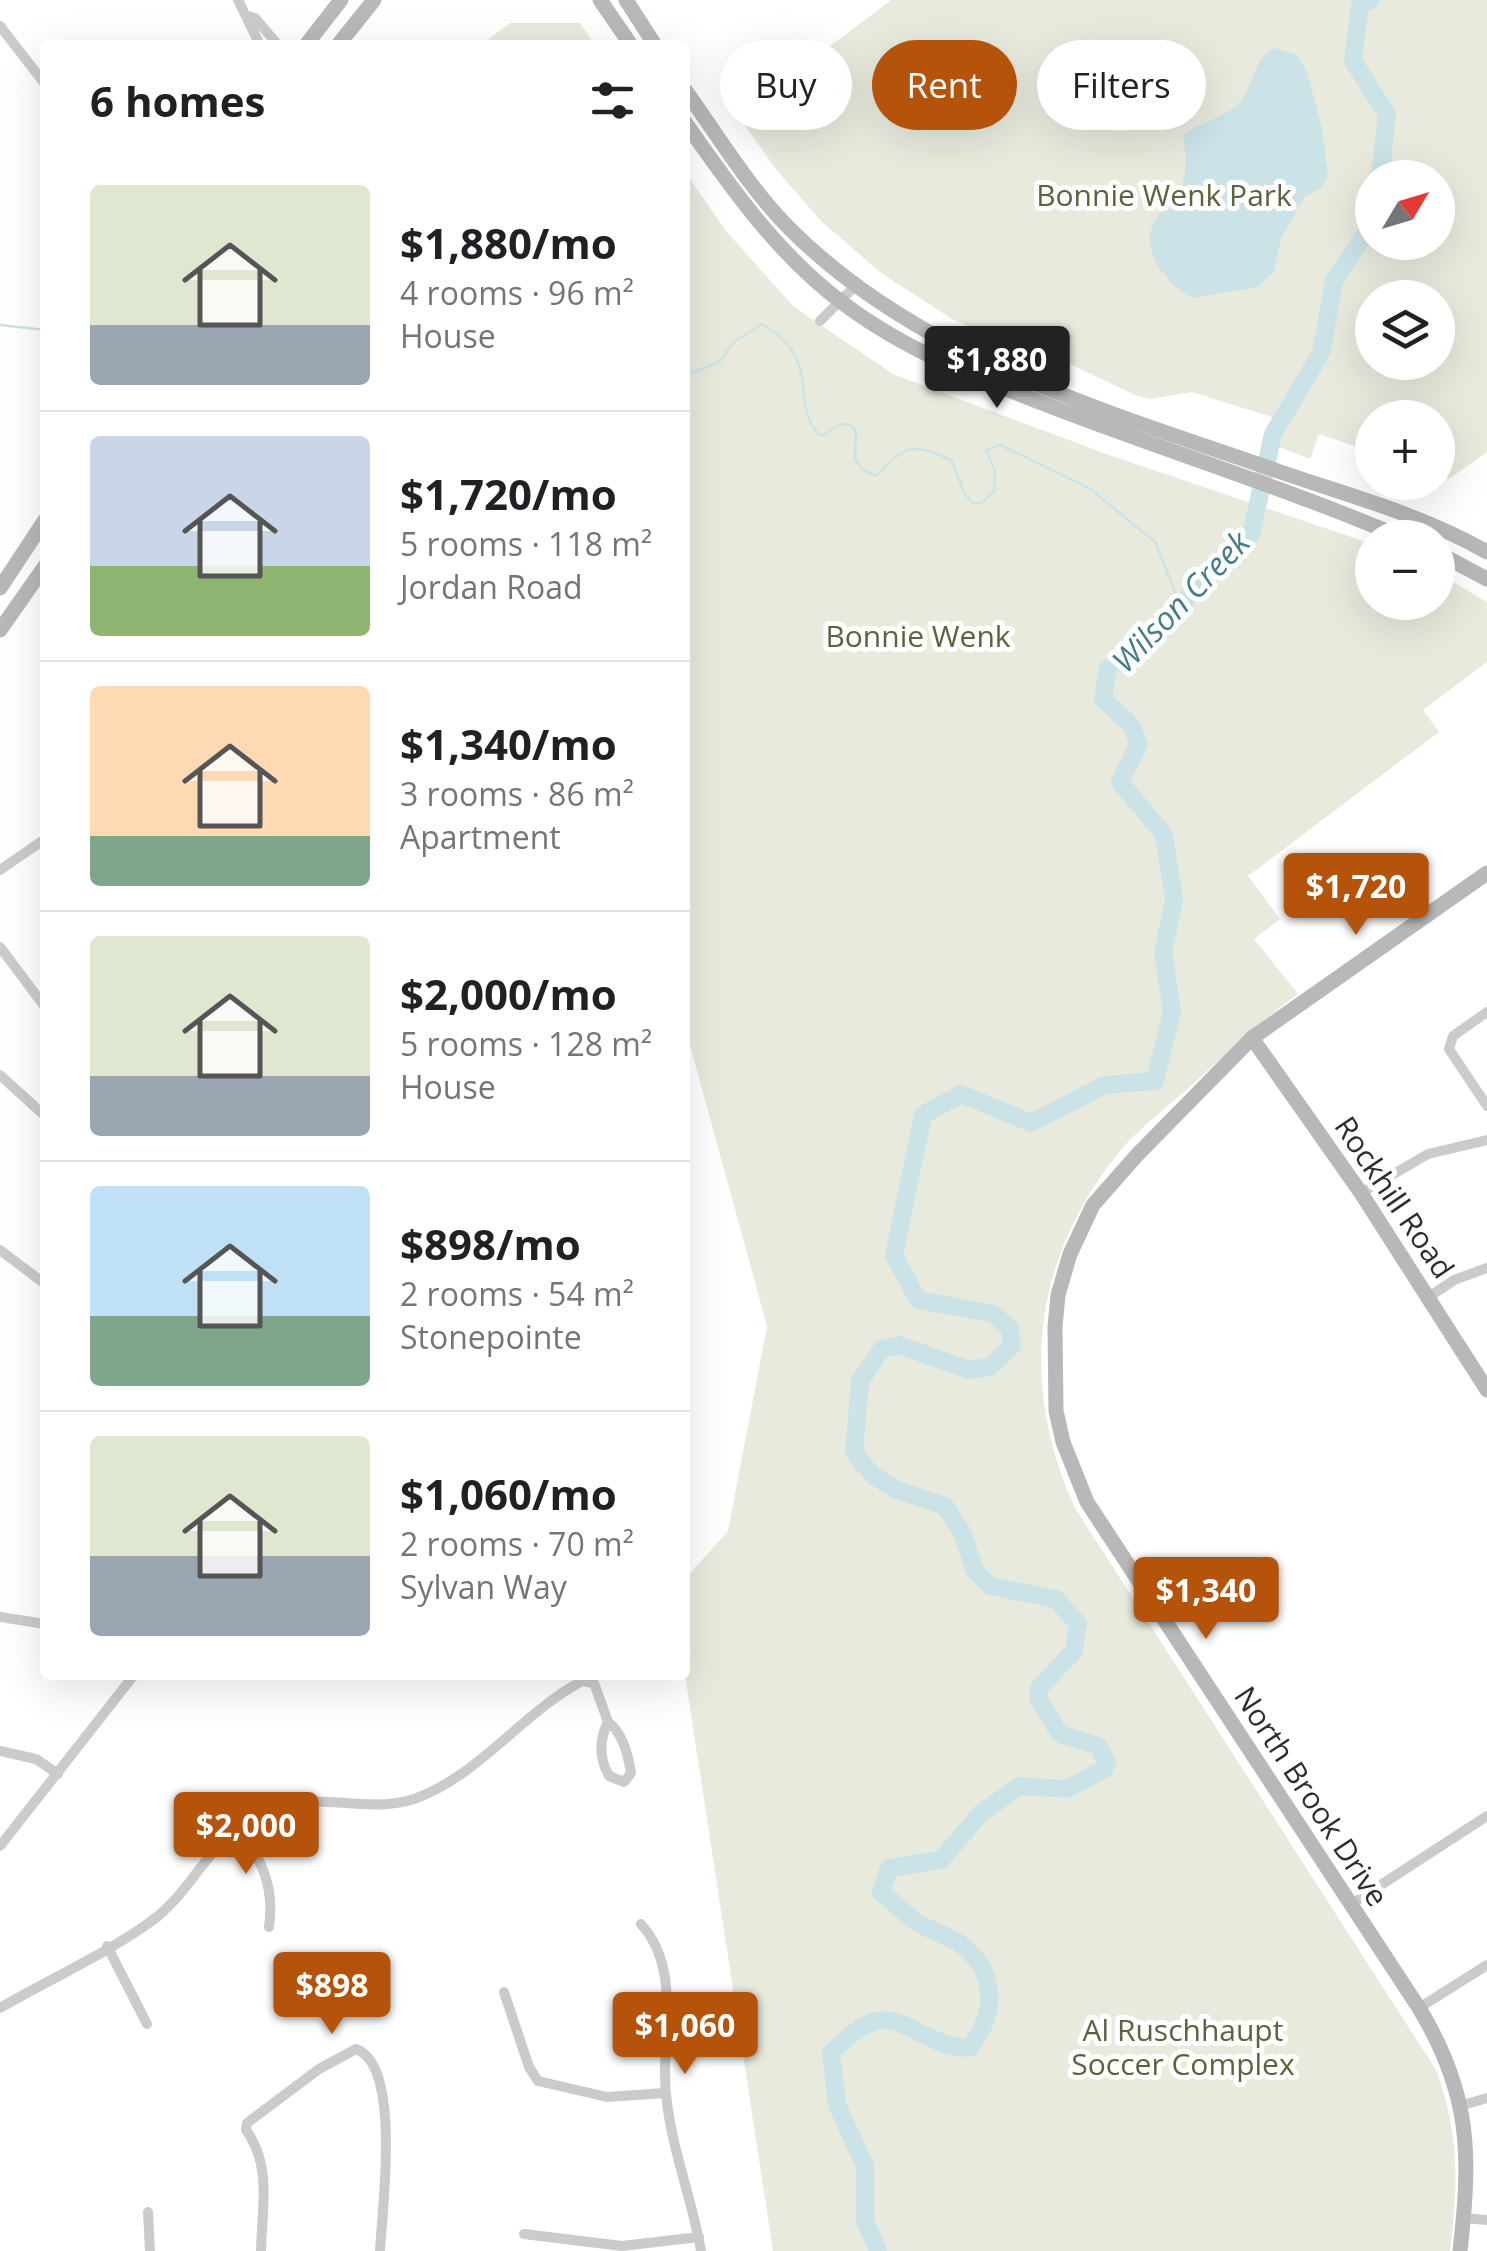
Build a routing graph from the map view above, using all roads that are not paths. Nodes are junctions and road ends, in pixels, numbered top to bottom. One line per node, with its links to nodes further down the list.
1 (238, 0): 6 (street)
2 (341, 0): 10 (main road)
3 (374, 0): 11 (main road)
4 (600, 0): 12 (main road)
5 (626, 0): 13 (main road)
6 (248, 16): 8 (street); 9 (street)
7 (0, 26): 14 (street)
8 (257, 40)
9 (274, 40)
10 (310, 40)
11 (342, 40)
12 (628, 40)
13 (651, 40)
14 (40, 78)
15 (690, 97): 16 (main road)
16 (712, 128): 18 (main road); 19 (main road)
17 (690, 129): 18 (main road)
18 (696, 138): 20 (main road)
19 (856, 286): 20 (street); 24 (main road)
20 (842, 303): 21 (street); 22 (main road)
21 (820, 321)
22 (1357, 520)
23 (40, 531): 28 (main road)
24 (1487, 552)
25 (1455, 562): 27 (main road)
26 (40, 573): 29 (main road)
27 (1487, 579)
28 (0, 588)
29 (0, 630)
30 (40, 842): 31 (street)
31 (0, 870)
32 (1487, 873): 36 (main road, North Brook Drive)
33 (0, 946): 34 (street)
34 (40, 1001)
35 (1487, 1012): 38 (street)
36 (1252, 1038): 41 (main road, Rockhill Road); 56 (main road, North Brook Drive)
37 (0, 1075): 39 (street)
38 (1487, 1106)
39 (40, 1111)
40 (1487, 1140): 41 (street)
41 (1361, 1193): 45 (main road, Rockhill Road)
42 (0, 1250): 44 (street)
43 (1487, 1268): 45 (street)
44 (40, 1280)
45 (1428, 1297): 46 (main road, Rockhill Road)
46 (1487, 1390)
47 (0, 1617): 48 (street)
48 (40, 1623)
49 (129, 1680): 52 (street)
50 (608, 1722): 50 (street); 54 (street)
51 (0, 1751): 52 (street)
52 (58, 1774): 55 (street)
53 (1487, 1816): 56 (street)
54 (237, 1826): 58 (street); 59 (street)
55 (0, 1846)
56 (1350, 1904): 63 (main road, North Brook Drive)
57 (641, 1924): 65 (street)
58 (268, 1927)
59 (107, 1946): 62 (street); 64 (street)
60 (1487, 1964): 63 (street)
61 (504, 1992): 65 (street)
62 (0, 2008)
63 (1419, 2008): 67 (main road, North Brook Drive)
64 (147, 2024)
65 (666, 2093): 72 (street)
66 (1487, 2098): 67 (street)
67 (1463, 2105): 69 (main road, North Brook Drive)
68 (148, 2212): 73 (street)
69 (1464, 2218): 70 (street); 77 (main road, North Brook Drive)
70 (1487, 2220)
71 (524, 2234): 72 (street)
72 (699, 2236): 76 (street)
73 (150, 2251)
74 (261, 2251): 75 (street)
75 (380, 2251)
76 (701, 2251)
77 (1460, 2251)

